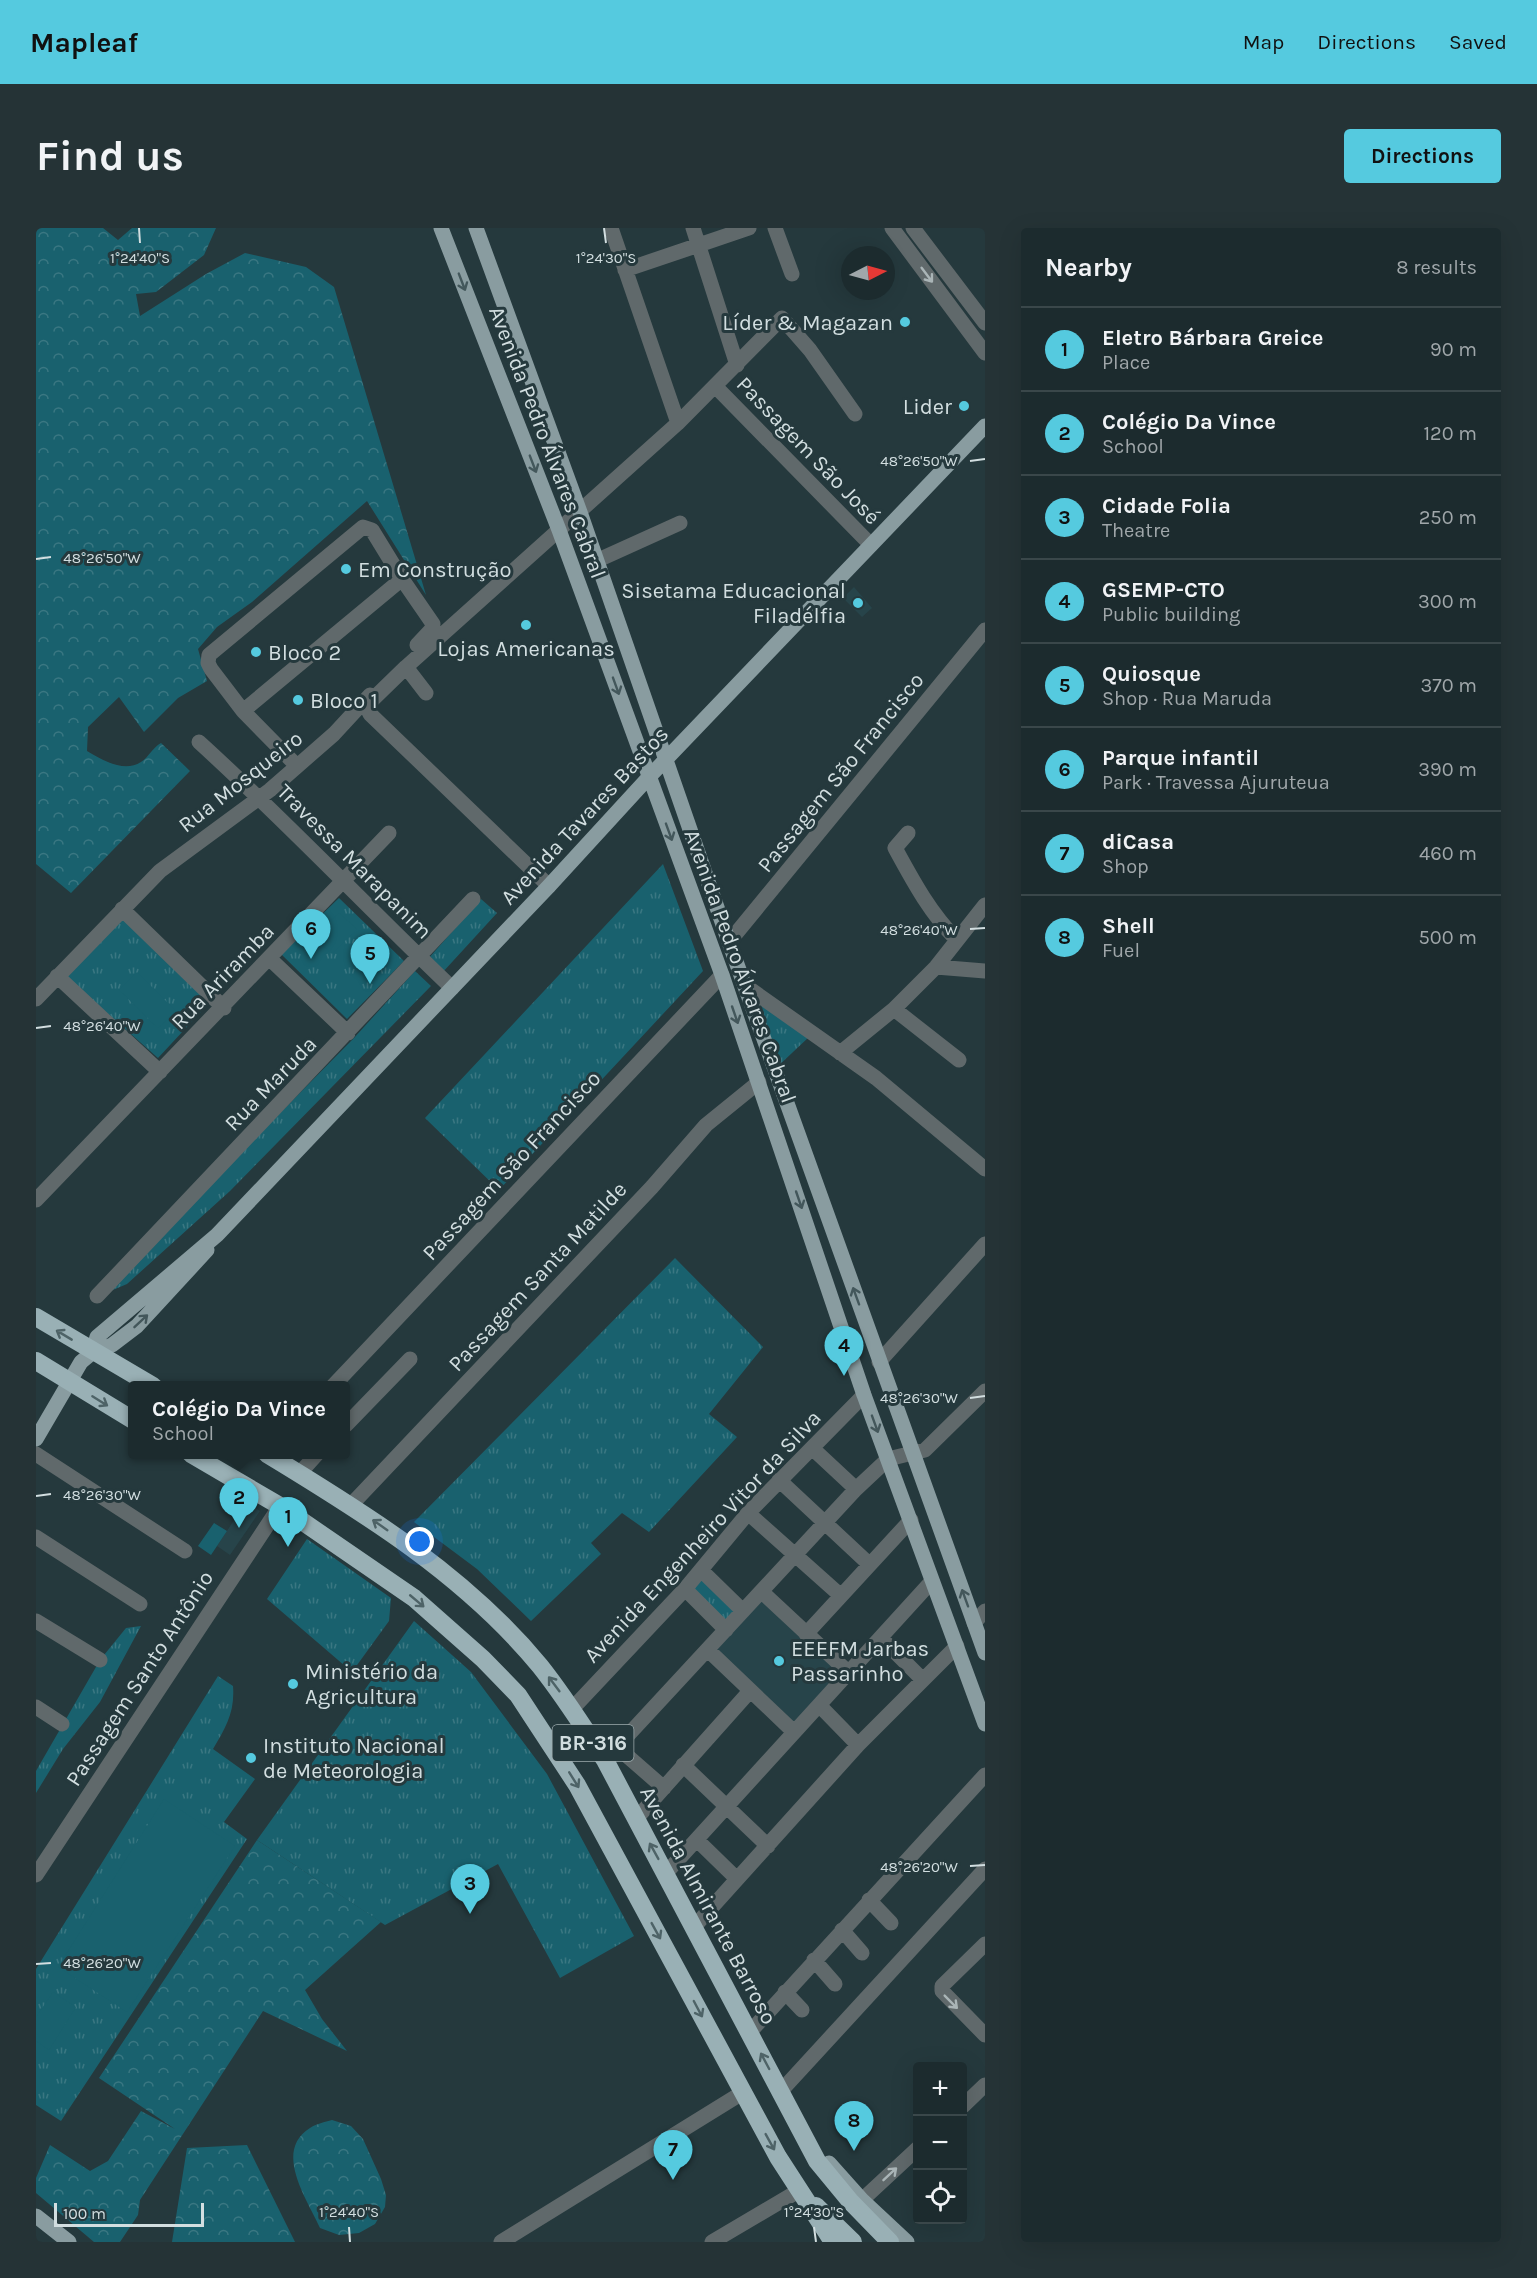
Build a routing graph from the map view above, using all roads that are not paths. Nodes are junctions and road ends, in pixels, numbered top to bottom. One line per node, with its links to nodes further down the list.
1 (441, 228): 21 (main road, Avenida Pedro Álvares Cabral, one-way to 21)
2 (476, 228): 19 (main road, Avenida Pedro Álvares Cabral)
3 (611, 228): 10 (street)
4 (693, 228): 9 (street)
5 (749, 228): 9 (street)
6 (775, 228): 11 (street)
7 (892, 228): 13 (street, one-way to 13)
8 (913, 228): 12 (street)
9 (698, 245): 10 (street); 14 (street)
10 (625, 270): 17 (street)
11 (792, 274)
12 (985, 323)
13 (985, 353)
14 (737, 365): 15 (street); 16 (street)
15 (716, 387): 17 (street); 22 (street, Passagem São José)
16 (855, 414)
17 (678, 423): 19 (street)
18 (985, 426): 22 (main road, Avenida Tavares Bastos)
19 (580, 512): 21 (street); 23 (main road, Avenida Pedro Álvares Cabral)
20 (680, 523): 23 (street)
21 (559, 530): 26 (street); 32 (main road, Avenida Pedro Álvares Cabral, one-way to 32)
22 (871, 545): 30 (main road, Avenida Tavares Bastos)
23 (596, 561): 30 (main road, Avenida Pedro Álvares Cabral)
24 (402, 579): 28 (street); 28 (street); 31 (street, Rua Mosqueiro)
25 (985, 630): 42 (street, Passagem São Francisco)
26 (406, 667): 27 (street); 37 (street)
27 (426, 693)
28 (243, 711): 31 (street)
29 (199, 742): 33 (street, Travessa Marapanim)
30 (665, 762): 32 (main road, Avenida Tavares Bastos); 42 (main road, Avenida Pedro Álvares Cabral)
31 (297, 766): 33 (street, Rua Mosqueiro)
32 (649, 777): 37 (main road, Avenida Tavares Bastos); 47 (main road, Avenida Pedro Álvares Cabral, one-way to 47)
33 (260, 798): 36 (street, Travessa Marapanim); 40 (street, Rua Mosqueiro)
34 (909, 833): 41 (street)
35 (389, 834): 36 (street, Rua Ariramba)
36 (342, 883): 43 (street, Travessa Marapanim); 44 (street, Rua Ariramba)
37 (549, 886): 50 (main road, Avenida Tavares Bastos)
38 (473, 899): 43 (street, Rua Maruda)
39 (985, 905): 41 (street)
40 (122, 909): 48 (street, Rua Mosqueiro); 52 (street)
41 (957, 940): 45 (street)
42 (729, 942): 49 (main road, Avenida Pedro Álvares Cabral)
43 (419, 957): 50 (street, Travessa Marapanim); 54 (street, Rua Maruda)
44 (269, 958): 52 (street, Rua Ariramba); 54 (street)
45 (936, 967): 46 (street); 53 (street)
46 (985, 971)
47 (722, 975): 58 (main road, Avenida Pedro Álvares Cabral, one-way to 58); 70 (street, Passagem São Francisco)
48 (57, 976): 51 (street, Rua Mosqueiro); 57 (street)
49 (747, 987): 55 (street); 67 (main road, Avenida Pedro Álvares Cabral, one-way to 49)
50 (452, 988): 64 (main road, Avenida Tavares Bastos)
51 (36, 999)
52 (224, 1008): 57 (street, Rua Ariramba)
53 (894, 1009): 55 (street); 56 (street)
54 (348, 1033): 62 (street, Rua Maruda)
55 (840, 1053): 59 (street)
56 (959, 1060)
57 (160, 1072): 60 (street, Rua Ariramba)
58 (759, 1082): 72 (main road, Avenida Pedro Álvares Cabral, one-way to 72); 86 (street, Passagem Santa Matilde)
59 (985, 1168)
60 (36, 1200)
61 (985, 1244): 67 (street)
62 (97, 1296)
63 (36, 1317): 64 (highway, one-way to 63)
64 (93, 1352): 68 (main road, Avenida Tavares Bastos); 69 (highway)
65 (410, 1359): 74 (street)
66 (36, 1361): 68 (highway)
67 (879, 1362): 78 (main road, Avenida Pedro Álvares Cabral)
68 (68, 1381): 73 (highway, one-way to 73); 75 (main road, Avenida Tavares Bastos)
69 (144, 1381)
70 (338, 1381)
71 (985, 1391): 78 (street)
72 (864, 1395): 76 (street, Avenida Engenheiro Vitor da Silva); 79 (main road, Avenida Pedro Álvares Cabral, one-way to 79)
73 (128, 1418)
74 (350, 1420)
75 (36, 1439)
76 (812, 1448): 84 (street, Avenida Engenheiro Vitor da Silva); 85 (street)
77 (36, 1454): 92 (street)
78 (914, 1455): 79 (street); 104 (main road, Avenida Pedro Álvares Cabral, one-way to 78)
79 (888, 1458): 85 (street); 89 (main road, Avenida Pedro Álvares Cabral)
80 (198, 1459): 87 (highway, BR-316)
81 (274, 1459): 83 (highway, Avenida Almirante Barroso / BR-316)
82 (313, 1459): 83 (street)
83 (299, 1474): 86 (highway, Avenida Almirante Barroso / BR-316)
84 (779, 1480): 88 (street, Avenida Engenheiro Vitor da Silva); 90 (street)
85 (856, 1489): 90 (street)
86 (351, 1505): 117 (highway, Avenida Almirante Barroso / BR-316, one-way to 86)
87 (280, 1506): 132 (street, Passagem Santo Antônio); 148 (highway, BR-316, one-way to 148)
88 (748, 1513): 93 (street); 95 (street, Avenida Engenheiro Vitor da Silva)
89 (911, 1520): 94 (street); 96 (main road, Avenida Pedro Álvares Cabral)
90 (824, 1522): 93 (street); 94 (street)
91 (36, 1537): 100 (street)
92 (185, 1551)
93 (796, 1554): 98 (street); 99 (street)
94 (869, 1564): 99 (street)
95 (701, 1570): 97 (street, Avenida Engenheiro Vitor da Silva); 101 (street)
96 (932, 1581): 107 (street); 108 (main road, Avenida Pedro Álvares Cabral)
97 (685, 1589): 105 (street); 117 (street, Avenida Engenheiro Vitor da Silva)
98 (762, 1592): 101 (street); 106 (street)
99 (840, 1595): 106 (street)
100 (140, 1604)
101 (743, 1611): 105 (street)
102 (985, 1611): 104 (street)
103 (36, 1621): 111 (street)
104 (974, 1623): 110 (main road, Avenida Pedro Álvares Cabral)
105 (726, 1630): 109 (street)
106 (806, 1634): 112 (street)
107 (881, 1638): 112 (street); 113 (street)
108 (957, 1646): 113 (street); 119 (main road, Avenida Pedro Álvares Cabral)
109 (708, 1650): 114 (street); 122 (street)
110 (985, 1653)
111 (100, 1660)
112 (848, 1672): 115 (street)
113 (923, 1680): 121 (street)
114 (750, 1691): 120 (street); 123 (street)
115 (819, 1705): 120 (street); 121 (street)
116 (36, 1707): 118 (street)
117 (572, 1709): 122 (highway, Avenida Almirante Barroso / BR-316)
118 (63, 1724)
119 (985, 1724)
120 (795, 1732): 126 (street)
121 (858, 1745): 129 (street)
122 (611, 1754): 125 (street); 127 (highway, Avenida Almirante Barroso / BR-316)
123 (683, 1765): 125 (street); 126 (street)
124 (985, 1775): 134 (street)
125 (664, 1788): 127 (street)
126 (726, 1806): 128 (street); 129 (street)
127 (636, 1819): 131 (highway, Avenida Almirante Barroso / BR-316, one-way to 127)
128 (697, 1840): 131 (street); 133 (street)
129 (768, 1846): 133 (street)
130 (985, 1869): 147 (street)
131 (666, 1873): 136 (highway, Avenida Almirante Barroso / BR-316)
132 (36, 1875)
133 (736, 1879): 136 (street)
134 (870, 1900): 135 (street); 137 (street)
135 (891, 1923)
136 (694, 1927): 144 (highway, Avenida Almirante Barroso / BR-316)
137 (842, 1930): 139 (street); 140 (street)
138 (985, 1944): 145 (street, one-way to 145)
139 (862, 1953)
140 (814, 1960): 141 (street); 142 (street)
141 (835, 1984)
142 (785, 1992): 143 (street); 144 (street)
143 (802, 2010)
144 (750, 2032): 147 (highway, Avenida Almirante Barroso / BR-316, one-way to 144)
145 (985, 2035)
146 (985, 2085): 149 (street)
147 (781, 2091): 150 (highway, Avenida Almirante Barroso / BR-316)
148 (742, 2093): 152 (highway, BR-316, one-way to 152); 156 (street)
149 (967, 2102)
150 (802, 2131): 153 (main road); 160 (highway, Avenida Almirante Barroso / BR-316)
151 (913, 2153): 153 (street, one-way to 151)
152 (800, 2190): 157 (street); 158 (highway, BR-316); 159 (highway, BR-316)
153 (862, 2200): 161 (main road)
154 (36, 2216): 155 (main road)
155 (69, 2242)
156 (501, 2242)
157 (712, 2242)
158 (833, 2242)
159 (854, 2242)
160 (890, 2242)
161 (907, 2242)

